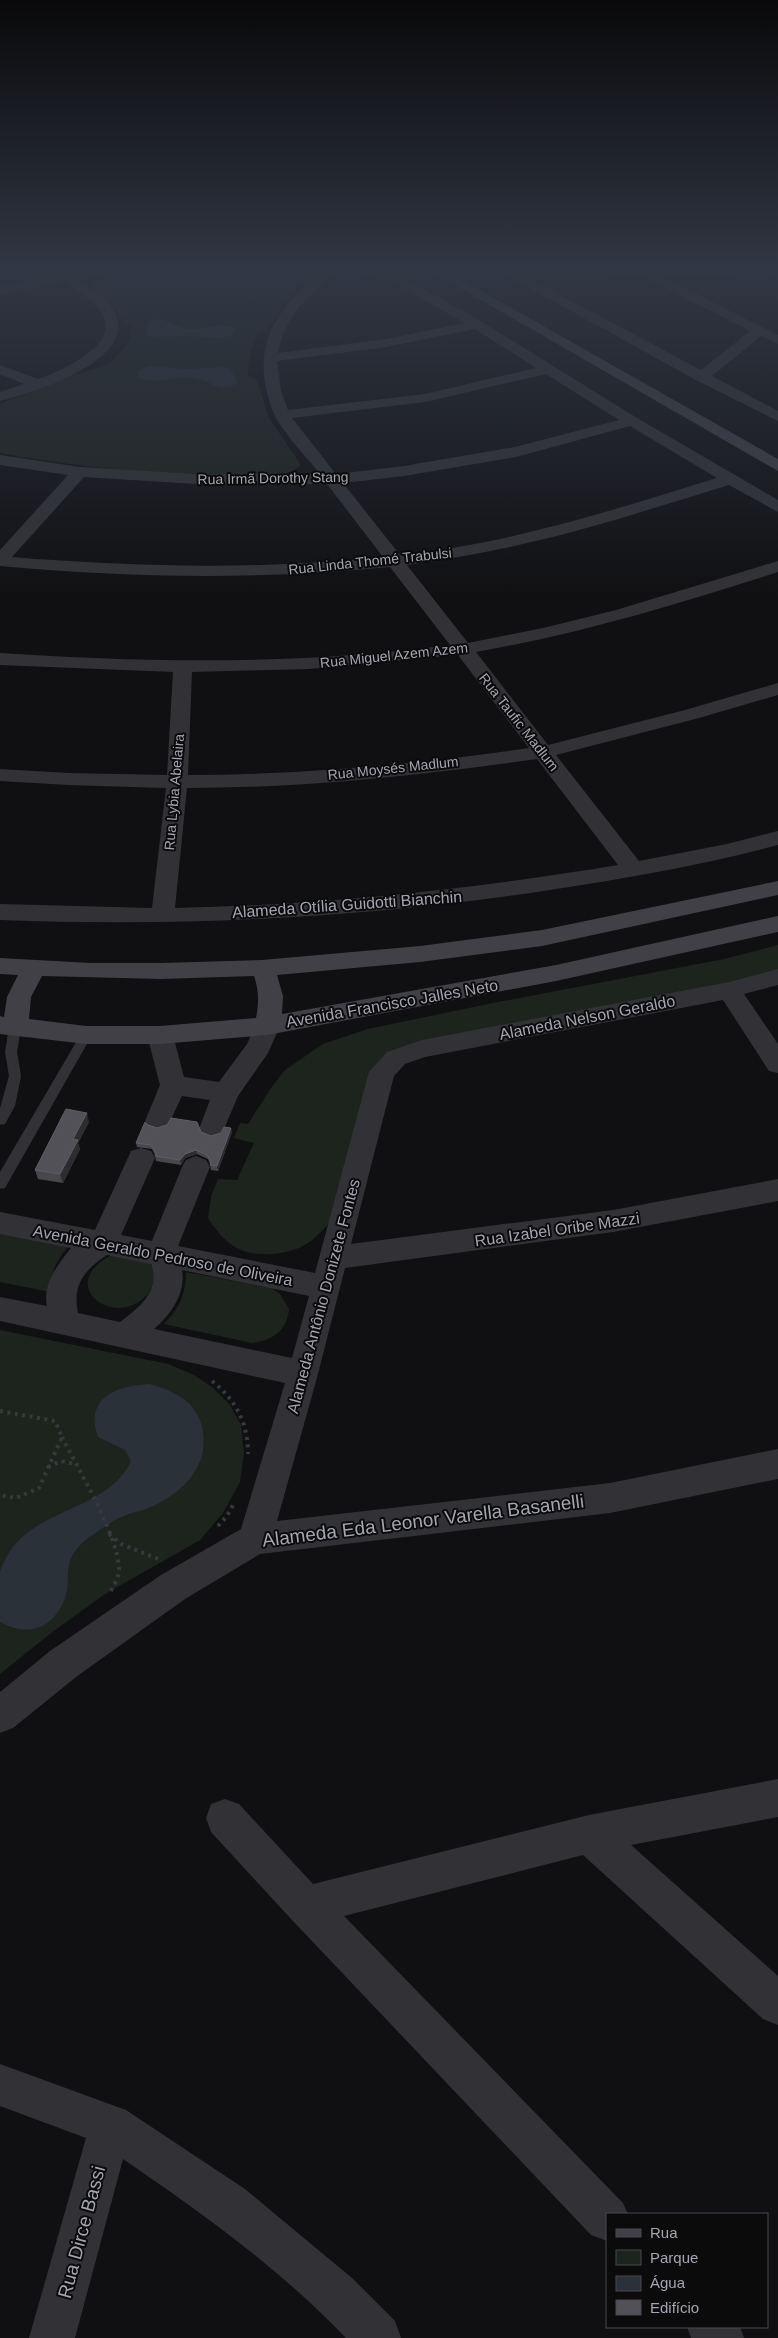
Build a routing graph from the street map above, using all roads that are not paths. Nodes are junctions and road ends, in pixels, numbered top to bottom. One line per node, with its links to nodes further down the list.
1 (27, 380): 8 (street)
2 (46, 380): 8 (street)
3 (272, 380): 10 (street, Rua Taufic Madlum)
4 (501, 380): 10 (street)
5 (566, 380): 12 (street)
6 (626, 380): 14 (street)
7 (707, 380): 11 (street)
8 (37, 384): 9 (street)
9 (0, 397)
10 (282, 415): 16 (street, Rua Taufic Madlum)
11 (778, 418)
12 (632, 421): 16 (street, Rua Irmã Dorothy Stang); 17 (street)
13 (0, 460): 15 (street, Rua Irmã Dorothy Stang)
14 (778, 466)
15 (80, 472): 16 (street, Rua Irmã Dorothy Stang); 19 (street)
16 (331, 479): 20 (street, Rua Taufic Madlum)
17 (730, 479): 18 (street); 20 (street, Rua Linda Thomé Trabulsi)
18 (778, 507)
19 (0, 560): 20 (street, Rua Linda Thomé Trabulsi)
20 (394, 561): 22 (street, Rua Taufic Madlum)
21 (778, 566): 22 (street, Rua Miguel Azem Azem)
22 (463, 649): 24 (street, Rua Miguel Azem Azem); 26 (street, Rua Taufic Madlum)
23 (0, 659): 24 (street, Rua Miguel Azem Azem)
24 (183, 668): 28 (street, Rua Lybia Abelaira)
25 (778, 689): 26 (street, Rua Moysés Madlum)
26 (542, 751): 28 (street, Rua Moysés Madlum); 30 (street, Rua Taufic Madlum)
27 (0, 775): 28 (street, Rua Moysés Madlum)
28 (177, 782): 33 (street, Rua Lybia Abelaira)
29 (778, 838): 30 (street, Alameda Otília Guidotti Bianchin)
30 (634, 870): 33 (street, Alameda Otília Guidotti Bianchin)
31 (778, 888): 37 (street)
32 (0, 912): 33 (street, Alameda Otília Guidotti Bianchin)
33 (163, 916)
34 (778, 924): 41 (street, Avenida Francisco Jalles Neto)
35 (0, 966): 36 (street)
36 (34, 968): 37 (street); 40 (street)
37 (262, 968): 41 (street)
38 (778, 977): 39 (street, Alameda Nelson Geraldo)
39 (729, 990): 44 (street, Alameda Nelson Geraldo); 45 (street)
40 (7, 1026): 43 (street, Avenida Francisco Jalles Neto); 48 (lane)
41 (267, 1026): 42 (street, Avenida Francisco Jalles Neto); 47 (street)
42 (160, 1034): 43 (street, Avenida Francisco Jalles Neto); 46 (street)
43 (86, 1035): 53 (lane)
44 (396, 1058): 58 (street, Alameda Antônio Donizete Fontes)
45 (778, 1064)
46 (173, 1085): 47 (street); 49 (street)
47 (226, 1093): 50 (street)
48 (0, 1120)
49 (158, 1121)
50 (212, 1129)
51 (141, 1158): 56 (street)
52 (196, 1167): 57 (street)
53 (0, 1184)
54 (778, 1190): 58 (street, Rua Izabel Oribe Mazzi)
55 (0, 1223): 56 (street, Avenida Geraldo Pedroso de Oliveira)
56 (103, 1243): 57 (street, Avenida Geraldo Pedroso de Oliveira); 61 (street)
57 (161, 1254): 59 (street, Avenida Geraldo Pedroso de Oliveira); 62 (street)
58 (335, 1258): 59 (street, Alameda Antônio Donizete Fontes)
59 (326, 1287): 63 (street, Alameda Antônio Donizete Fontes)
60 (0, 1309): 61 (street)
61 (65, 1323): 62 (street)
62 (125, 1336): 63 (street)
63 (304, 1374): 65 (street, Alameda Antônio Donizete Fontes)
64 (778, 1464): 65 (street, Alameda Eda Leonor Varella Basanelli)
65 (255, 1539): 66 (street, Alameda Eda Leonor Varella Basanelli)
66 (0, 1715)
67 (778, 1798): 69 (street)
68 (225, 1818): 70 (street)
69 (590, 1834): 70 (street); 71 (street)
70 (306, 1906): 74 (street)
71 (778, 2004)
72 (0, 2085): 73 (street)
73 (110, 2125): 76 (street, Rua Dirce Bassi); 77 (street)
74 (606, 2218)
75 (711, 2328): 78 (street)
76 (52, 2338)
77 (378, 2338)
78 (721, 2338)

